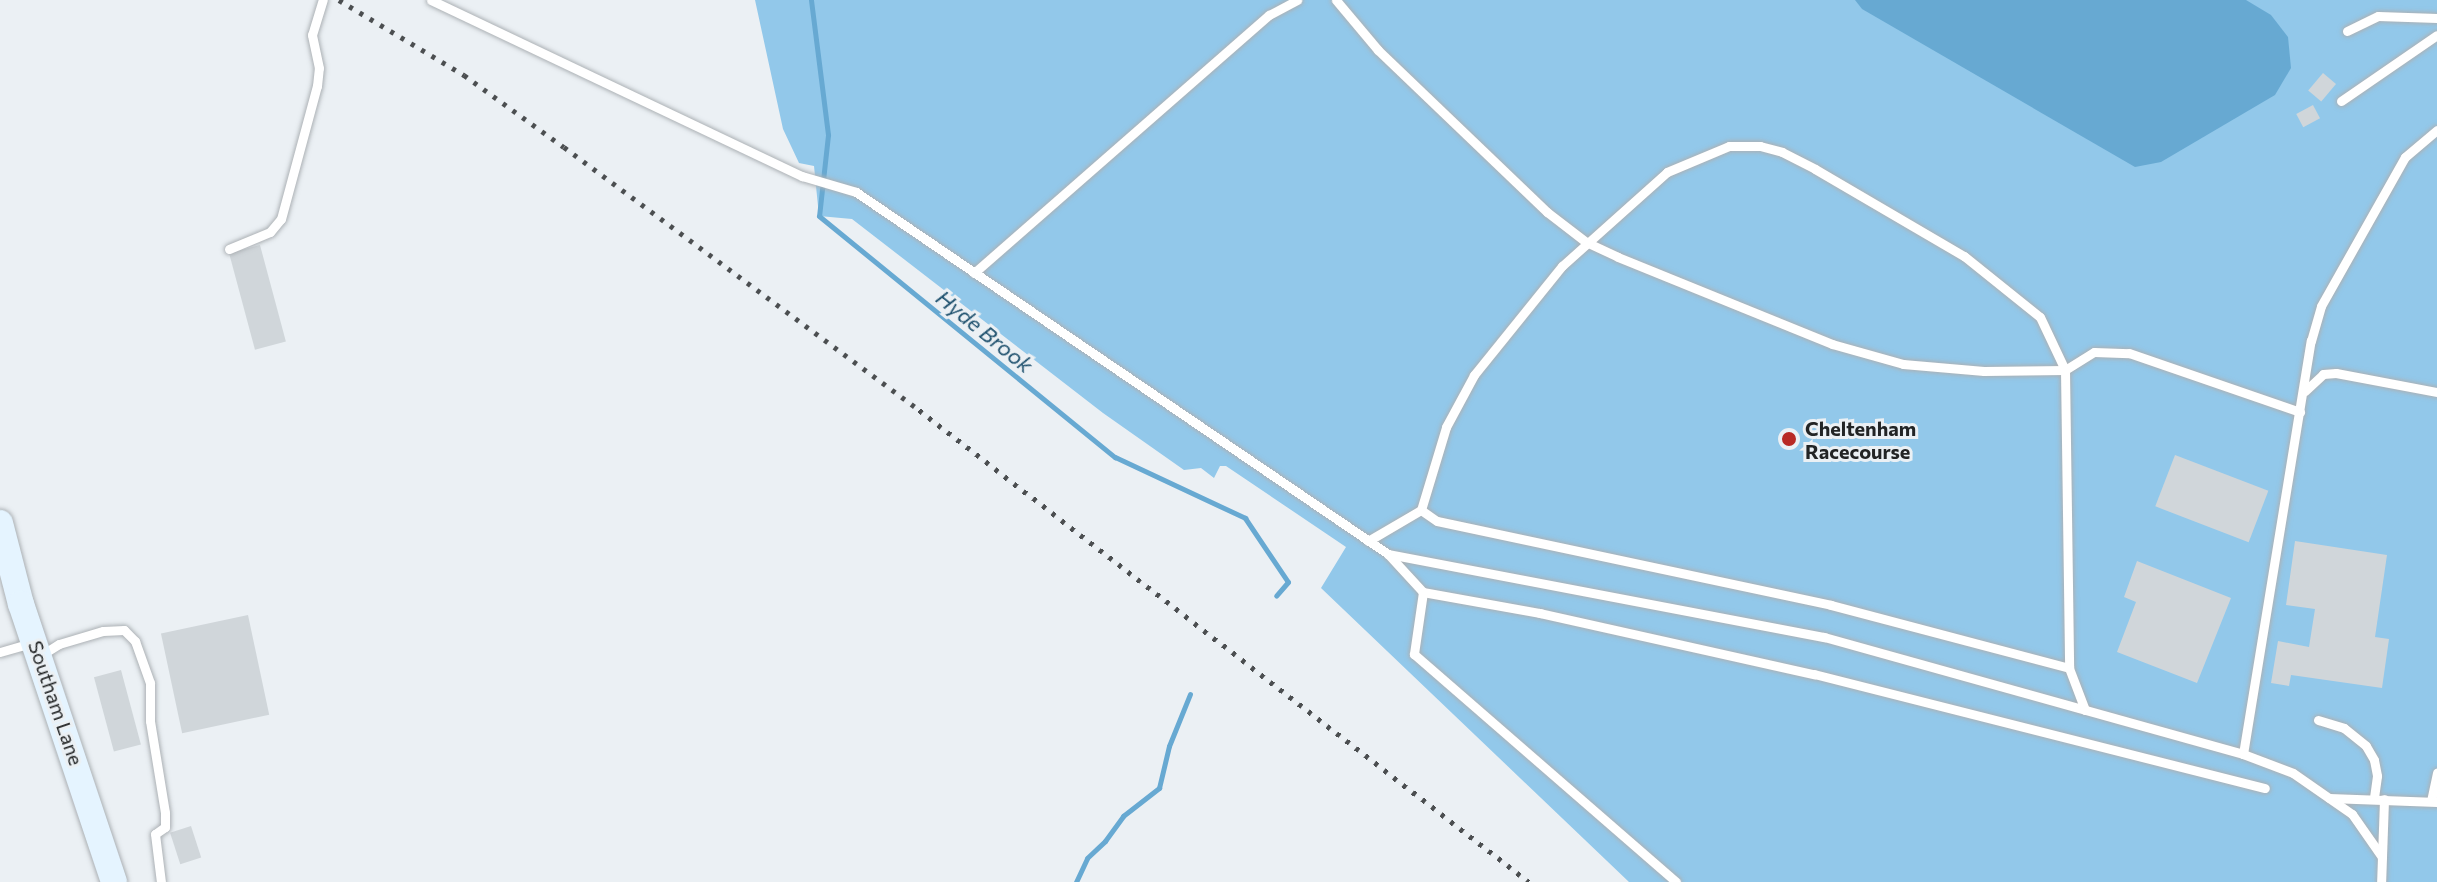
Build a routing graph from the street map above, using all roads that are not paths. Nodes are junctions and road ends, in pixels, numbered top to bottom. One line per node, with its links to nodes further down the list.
1 (323, 0): 11 (lane)
2 (431, 0): 12 (lane)
3 (1297, 0): 12 (lane)
4 (1336, 0): 10 (lane)
5 (2437, 18): 6 (lane)
6 (2347, 31)
7 (2437, 35): 8 (lane)
8 (2341, 101)
9 (2437, 130): 15 (lane)
10 (1586, 242): 13 (lane); 13 (lane); 17 (lane)
11 (229, 249)
12 (974, 273): 19 (lane)
13 (2065, 370): 16 (lane); 24 (lane)
14 (2437, 392): 15 (lane)
15 (2303, 394): 16 (lane)
16 (2300, 412): 27 (lane)
17 (1421, 510): 19 (lane); 24 (lane)
18 (0, 523): 22 (street, Southam Lane)
19 (1368, 541): 20 (lane)
20 (1388, 554): 21 (lane); 25 (lane)
21 (1423, 592): 29 (lane); 36 (lane)
22 (37, 649): 23 (lane); 34 (street, Southam Lane); 35 (lane)
23 (0, 652)
24 (2069, 668): 25 (lane)
25 (2085, 710): 27 (lane)
26 (2318, 720): 31 (lane)
27 (2243, 754): 30 (lane)
28 (2437, 773): 32 (lane)
29 (2265, 788)
30 (2329, 798): 31 (lane); 33 (lane)
31 (2379, 798): 32 (lane); 33 (lane)
32 (2434, 801)
33 (2382, 857): 37 (lane)
34 (114, 882)
35 (161, 882)
36 (1676, 882)
37 (2381, 882)

